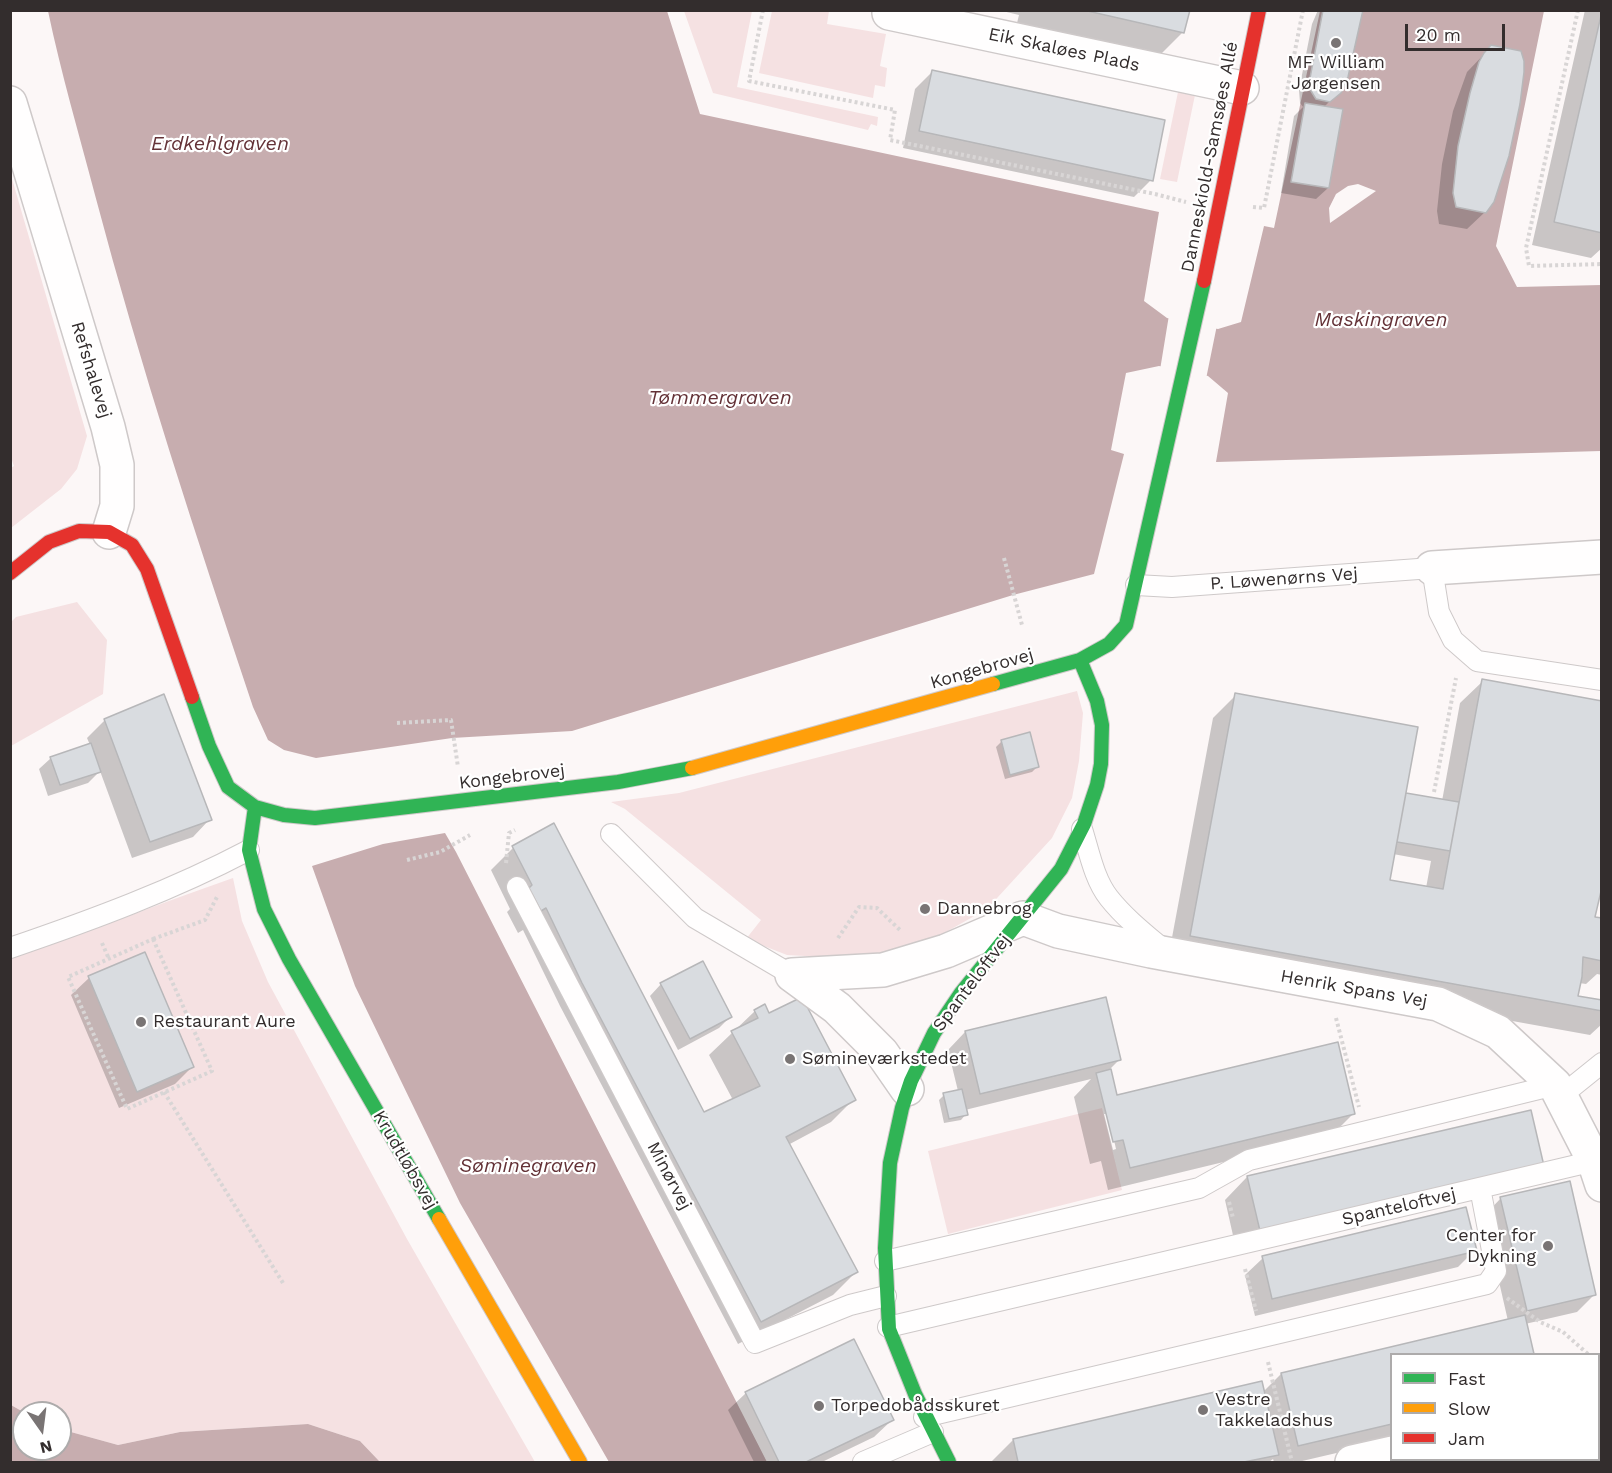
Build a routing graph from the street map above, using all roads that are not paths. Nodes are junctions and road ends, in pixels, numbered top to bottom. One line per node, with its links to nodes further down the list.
1 (890, 10): 3 (street, Eik Skaløes Plads)
2 (1258, 10): 3 (street, Danneskiold-Samsøes Allé)
3 (1242, 88): 9 (street, Danneskiold-Samsøes Allé)
4 (10, 103): 5 (street, Refshalevej)
5 (109, 532): 8 (street); 12 (street, Kongebrovej)
6 (1602, 557): 7 (street, P. Løwenørns Vej)
7 (1432, 567): 9 (lane, P. Løwenørns Vej); 11 (lane)
8 (10, 573)
9 (1136, 585): 10 (street)
10 (1080, 660): 12 (street, Kongebrovej); 13 (street, Spanteloftvej)
11 (1602, 680)
12 (255, 807): 15 (street, Krudtløbsvej)
13 (1082, 829): 17 (street, Spanteloftvej); 19 (lane)
14 (611, 834): 20 (lane)
15 (249, 850): 18 (lane); 31 (street, Krudtløbsvej)
16 (517, 887): 27 (lane, Minørvej)
17 (1023, 918): 19 (street, Henrik Spans Vej); 20 (street); 22 (street, Spanteloftvej)
18 (10, 948)
19 (1170, 955): 23 (street, Henrik Spans Vej)
20 (803, 974): 22 (street)
21 (1602, 1063): 23 (lane)
22 (907, 1089): 26 (street, Spanteloftvej)
23 (1558, 1091): 24 (street, Henrik Spans Vej); 26 (lane)
24 (1598, 1173): 25 (lane, Spanteloftvej)
25 (1480, 1188): 28 (lane, Spanteloftvej); 29 (lane)
26 (885, 1261): 27 (street, Spanteloftvej)
27 (886, 1296): 28 (street, Spanteloftvej)
28 (888, 1327): 29 (street, Spanteloftvej)
29 (928, 1424): 32 (lane); 33 (street, Spanteloftvej)
30 (1390, 1453): 34 (street)
31 (580, 1462)
32 (863, 1462)
33 (949, 1462)
34 (1352, 1462)

